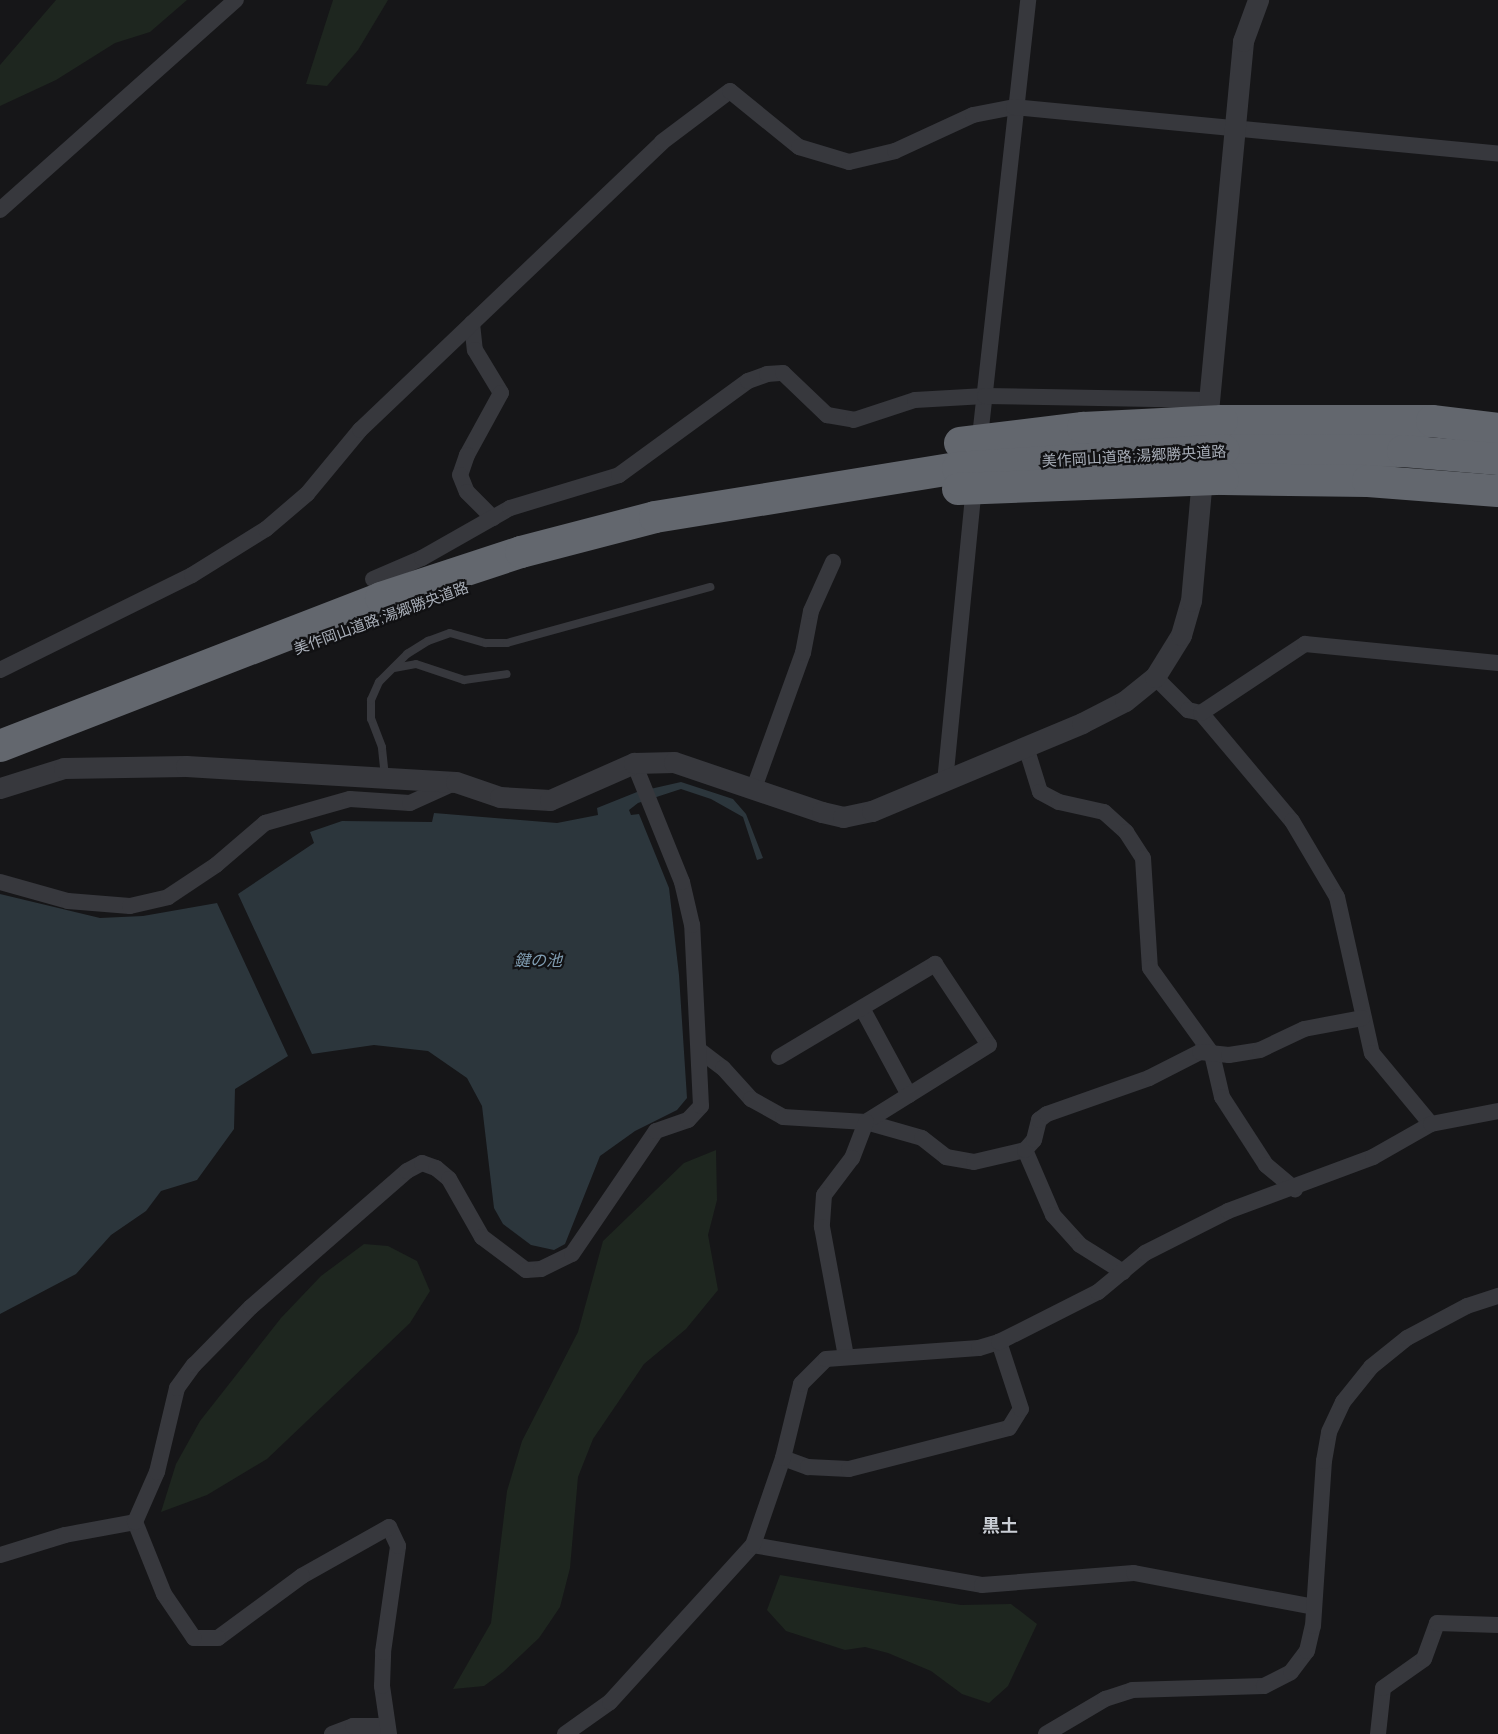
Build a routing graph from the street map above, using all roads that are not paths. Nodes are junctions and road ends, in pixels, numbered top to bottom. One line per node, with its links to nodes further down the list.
1 (236, 0): 7 (street)
2 (1028, 0): 4 (street)
3 (1258, 0): 5 (street)
4 (1014, 107): 5 (street); 8 (street); 9 (street)
5 (1234, 129): 6 (street); 11 (street)
6 (1498, 154)
7 (0, 210)
8 (472, 323): 16 (street); 22 (street)
9 (985, 396): 11 (street); 13 (street); 16 (street)
10 (1498, 429): 11 (highway)
11 (1216, 448): 12 (highway, 美作岡山道路;湯郷勝央道路); 13 (highway, 美作岡山道路;湯郷勝央道路, bridge); 13 (street); 14 (highway); 24 (street)
12 (1498, 459)
13 (962, 476): 15 (highway, 美作岡山道路;湯郷勝央道路); 32 (street)
14 (1498, 491)
15 (781, 497): 26 (highway, 美作岡山道路;湯郷勝央道路); 29 (highway, 美作岡山道路;湯郷勝央道路)
16 (493, 518): 18 (street)
17 (833, 562): 34 (street)
18 (373, 579)
19 (710, 587): 21 (lane)
20 (1498, 663): 25 (street)
21 (394, 668): 23 (lane); 30 (lane)
22 (0, 670)
23 (507, 674)
24 (1155, 677): 25 (street); 27 (street)
25 (1201, 713): 37 (street)
26 (0, 746)
27 (1026, 747): 32 (street); 39 (street)
28 (634, 763): 31 (street); 34 (street); 38 (street)
29 (0, 764)
30 (385, 777): 31 (street); 33 (street)
31 (456, 782): 35 (street)
32 (945, 782): 34 (street)
33 (0, 788)
34 (754, 788)
35 (0, 882)
36 (862, 1008): 40 (street); 41 (street); 41 (street)
37 (1362, 1018): 39 (street); 44 (street)
38 (699, 1050): 43 (street); 52 (street)
39 (1212, 1053): 45 (street); 46 (street)
40 (779, 1057)
41 (909, 1095): 43 (street)
42 (1498, 1111): 44 (street)
43 (866, 1122): 45 (street); 50 (street)
44 (1431, 1124): 46 (street)
45 (1025, 1150): 47 (street)
46 (1295, 1189): 47 (street)
47 (1123, 1272): 49 (street)
48 (1498, 1296): 55 (street)
49 (999, 1342): 50 (street); 51 (street)
50 (846, 1357): 51 (street)
51 (783, 1458): 53 (street)
52 (135, 1522): 54 (street); 57 (street)
53 (753, 1545): 55 (street); 59 (street)
54 (0, 1555)
55 (1314, 1607): 60 (street)
56 (1498, 1625): 61 (street)
57 (388, 1730): 58 (street)
58 (332, 1734)
59 (565, 1734)
60 (1046, 1734)
61 (1378, 1734)

